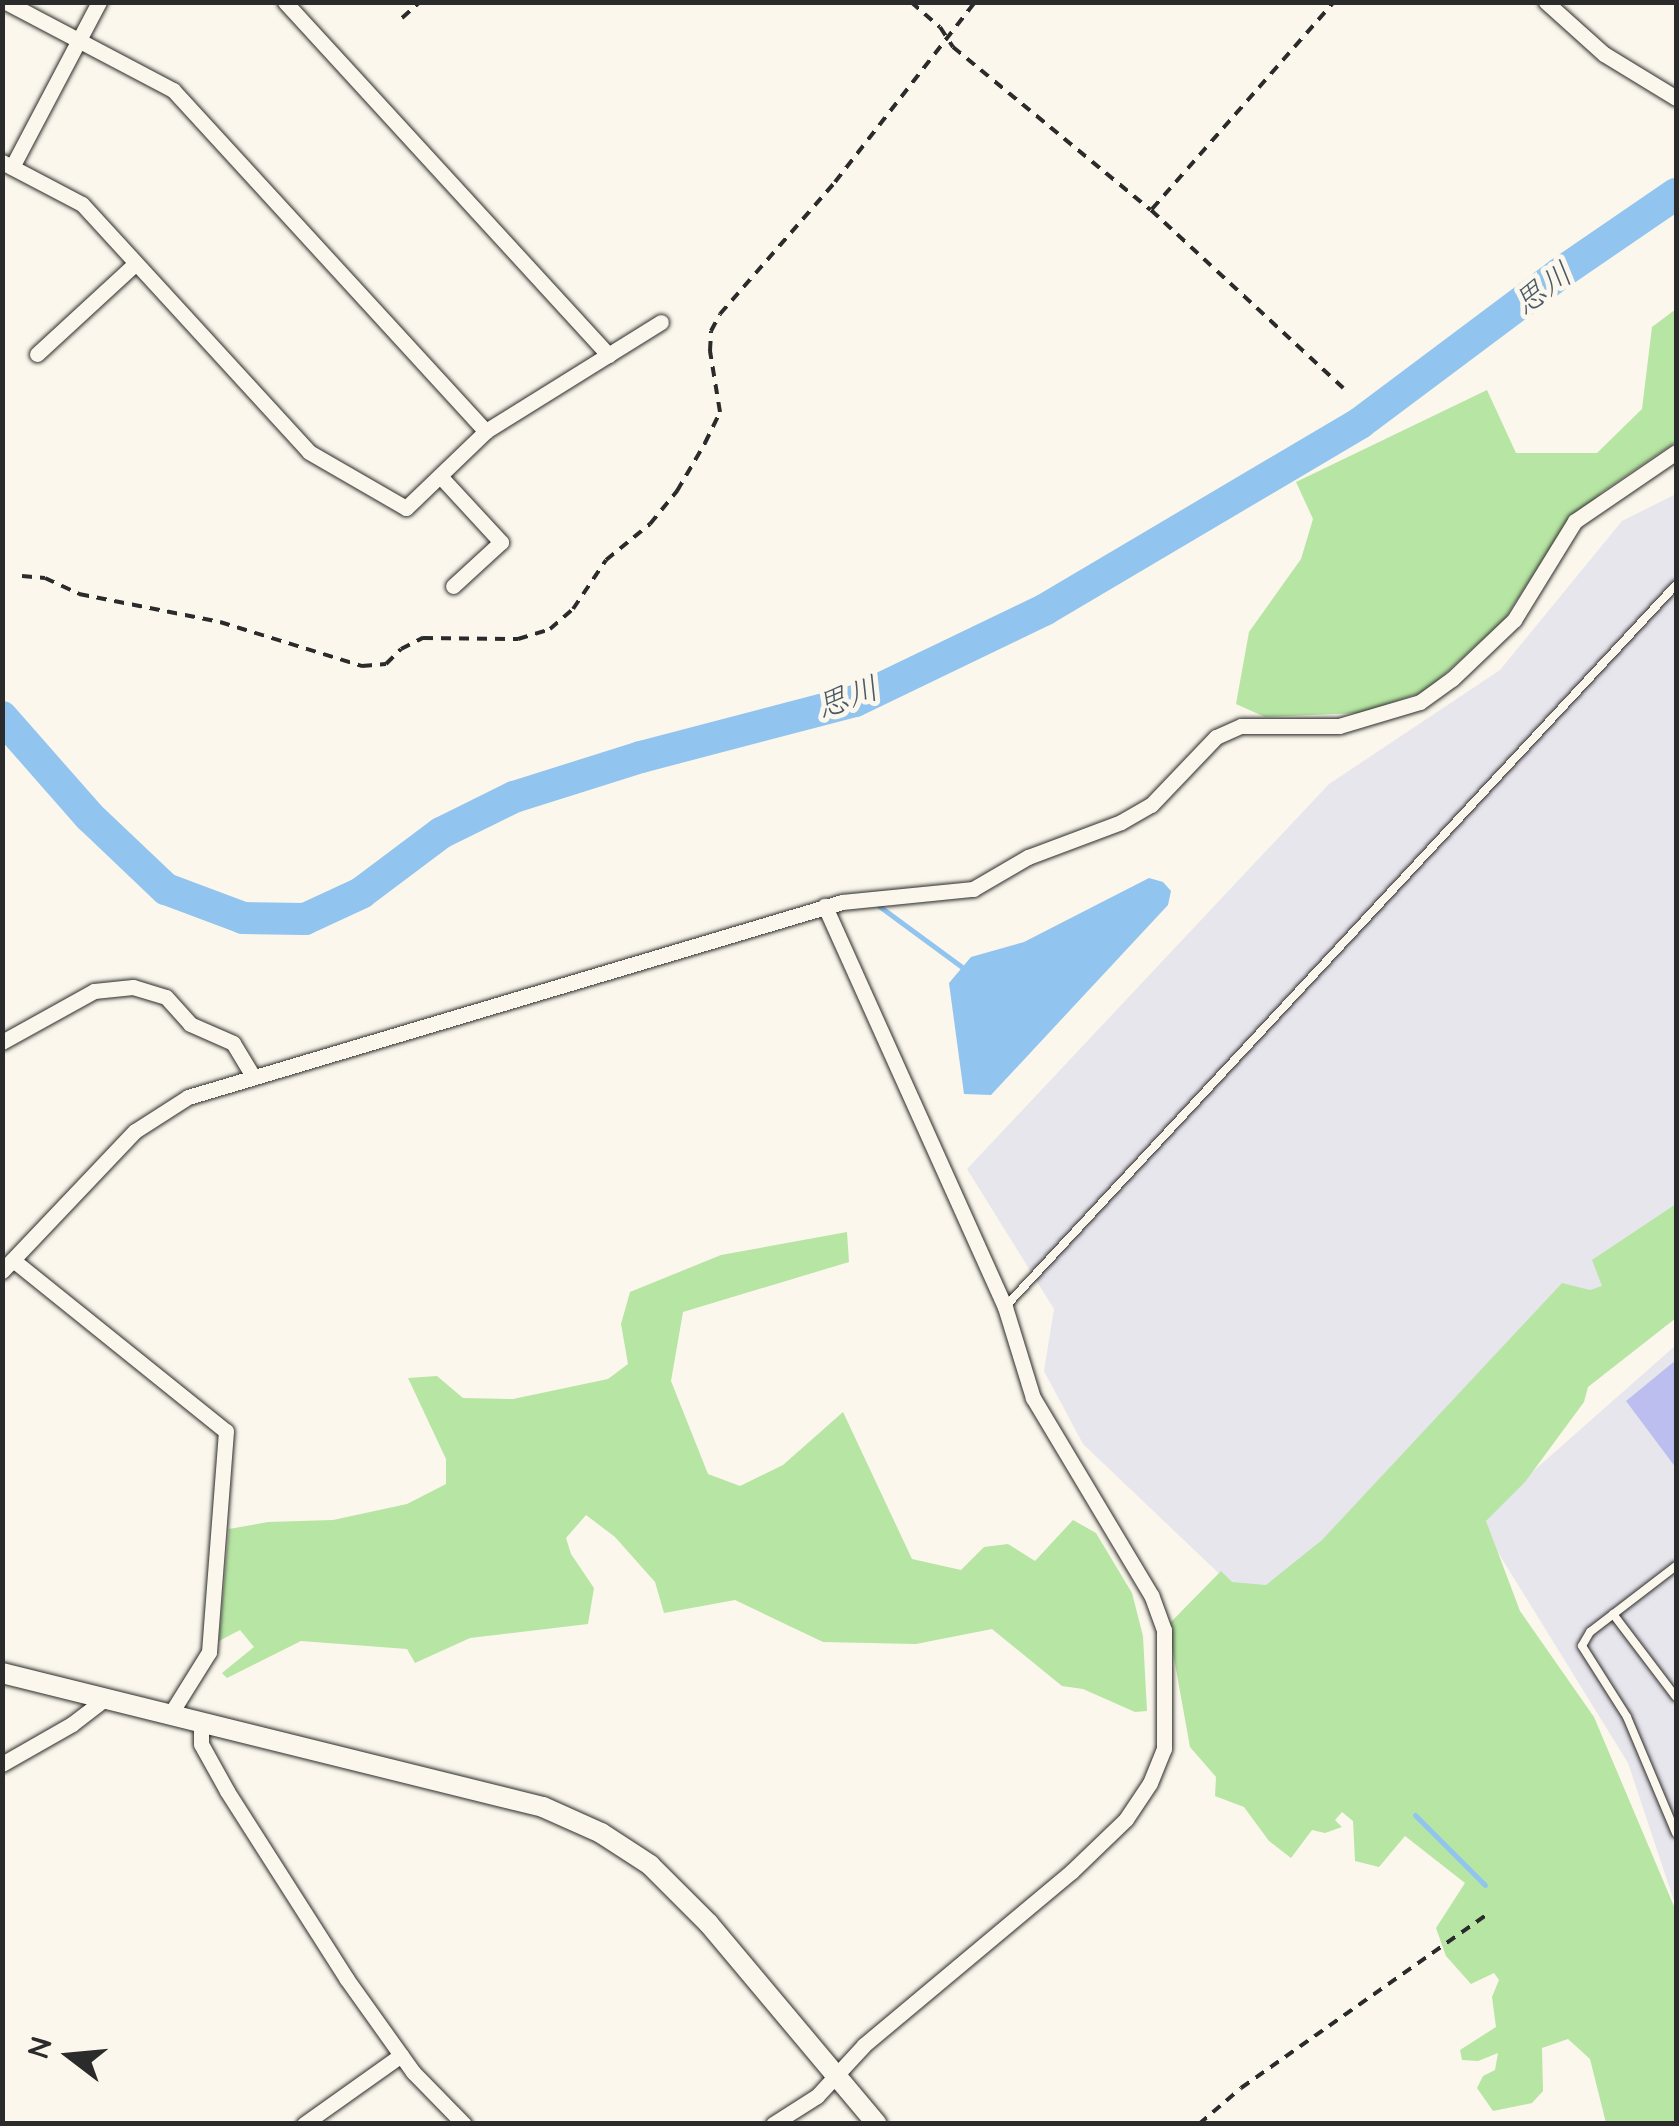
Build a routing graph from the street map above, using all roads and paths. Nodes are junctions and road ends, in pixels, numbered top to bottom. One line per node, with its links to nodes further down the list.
1 (6, 2): 11 (street)
2 (98, 2): 11 (street)
3 (286, 2): 18 (street)
4 (420, 2): 9 (path)
5 (912, 2): 10 (path)
6 (976, 2): 10 (path)
7 (1334, 2): 14 (path)
8 (1546, 2): 12 (street)
9 (402, 18)
10 (947, 37): 14 (path); 23 (path)
11 (78, 41): 13 (street); 20 (street)
12 (1676, 98)
13 (7, 165): 15 (street)
14 (1151, 210): 19 (path)
15 (136, 263): 17 (street); 22 (street)
16 (661, 322): 18 (street)
17 (37, 354)
18 (609, 354): 20 (street)
19 (1343, 388)
20 (486, 431): 22 (street)
21 (1676, 452): 26 (street)
22 (440, 476): 25 (street)
23 (22, 576)
24 (1676, 585): 30 (lane)
25 (453, 586)
26 (825, 906): 28 (street); 30 (street)
27 (2, 1042): 28 (street)
28 (252, 1075): 29 (street)
29 (8, 1266): 36 (street)
30 (1005, 1307): 42 (street)
31 (1676, 1566): 32 (lane)
32 (1613, 1614): 35 (lane); 39 (lane)
33 (2, 1673): 34 (street)
34 (106, 1698): 36 (street); 38 (street)
35 (1676, 1698)
36 (171, 1713): 37 (street)
37 (200, 1720): 41 (street); 42 (street)
38 (2, 1764)
39 (1676, 1832)
40 (1488, 1914): 47 (path)
41 (401, 2055): 43 (street); 44 (street)
42 (837, 2074): 45 (street); 46 (street)
43 (304, 2124)
44 (464, 2124)
45 (773, 2124)
46 (877, 2124)
47 (1199, 2124)

